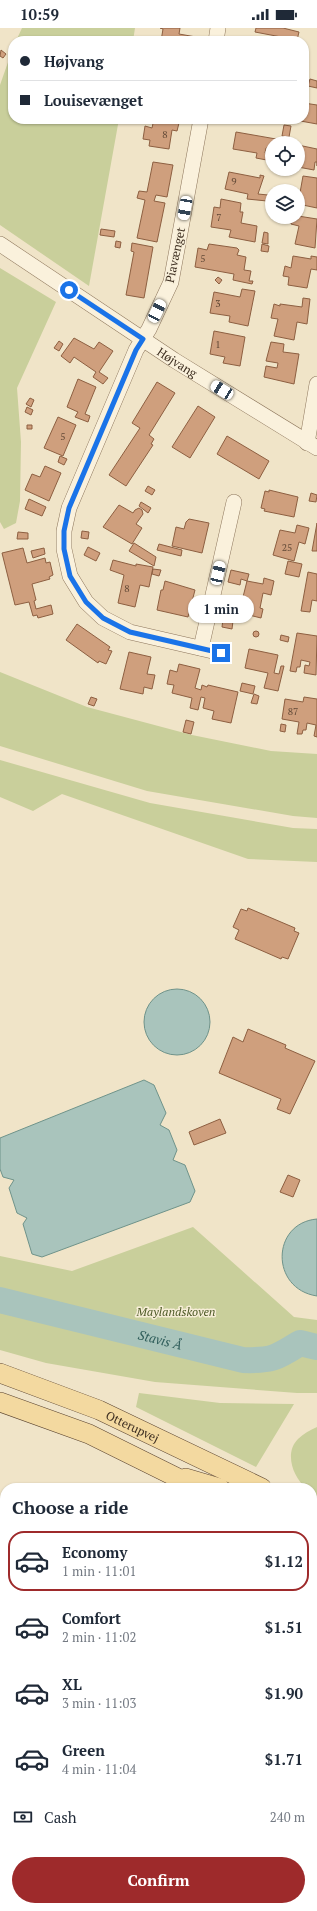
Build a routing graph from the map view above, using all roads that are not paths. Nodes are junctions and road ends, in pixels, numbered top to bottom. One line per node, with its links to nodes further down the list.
1 (200, 124): 3 (street, Piavænget)
2 (0, 244): 3 (street, Højvang)
3 (143, 339): 5 (street, Højvang); 7 (street, Piavænget)
4 (317, 384): 5 (street)
5 (312, 446)
6 (234, 502): 7 (street)
7 (201, 648): 8 (street, Piavænget)
8 (221, 653)
9 (0, 1373): 14 (main road, Otterupvej)
10 (0, 1402): 11 (main road)
11 (164, 1471): 12 (main road); 13 (main road)
12 (188, 1483)
13 (204, 1483)
14 (252, 1483)

